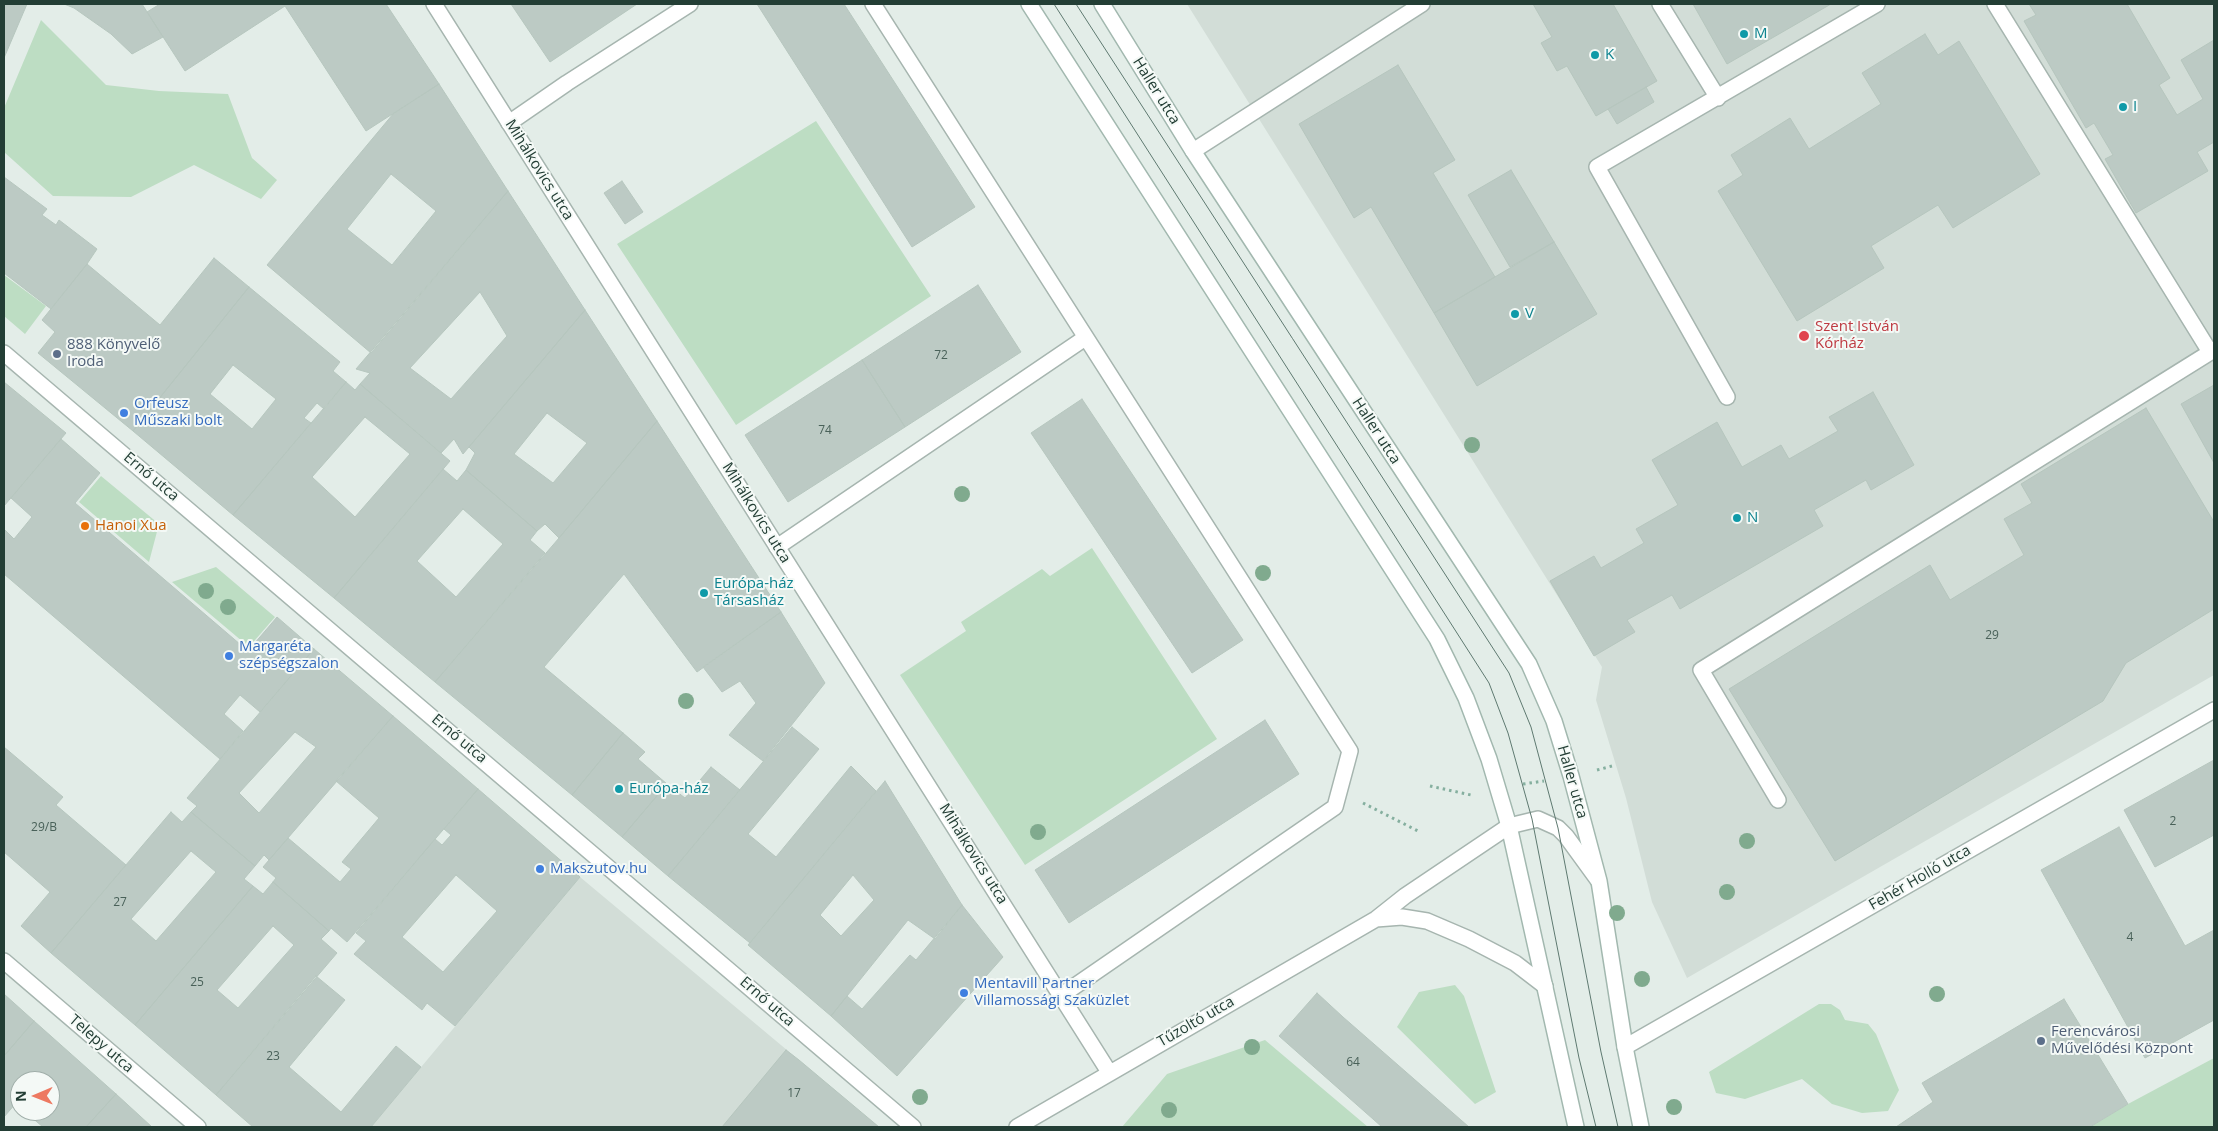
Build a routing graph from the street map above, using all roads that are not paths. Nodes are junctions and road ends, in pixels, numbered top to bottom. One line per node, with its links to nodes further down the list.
1 (434, 4): 11 (street, Mihálkovics utca)
2 (690, 4): 11 (street)
3 (873, 4): 13 (street)
4 (1029, 4): 20 (street)
5 (1102, 4): 12 (street, Haller utca)
6 (1422, 4): 12 (street)
7 (1660, 4): 10 (street)
8 (1877, 4): 10 (street)
9 (1995, 4): 14 (street)
10 (1718, 98): 16 (street)
11 (509, 124): 17 (street, Mihálkovics utca)
12 (1193, 151): 21 (street, Haller utca)
13 (1085, 338): 17 (street); 25 (street)
14 (2212, 351): 19 (street)
15 (4, 353): 29 (street, Ernő utca)
16 (1727, 397)
17 (777, 546): 25 (street, Mihálkovics utca)
18 (2214, 710): 26 (street, Fehér Holló utca)
19 (1778, 800)
20 (1509, 826): 21 (street, Haller utca); 22 (street, Tűzoltó utca); 24 (street)
21 (1599, 882): 26 (street, Haller utca)
22 (1376, 919): 24 (street, Tűzoltó utca); 27 (street, Tűzoltó utca)
23 (4, 961): 28 (street, Telepy utca)
24 (1545, 986): 31 (street)
25 (1062, 995): 27 (street, Mihálkovics utca)
26 (1625, 1047): 32 (street, Haller utca)
27 (1109, 1072): 30 (street, Tűzoltó utca)
28 (198, 1127)
29 (913, 1127)
30 (1017, 1127)
31 (1576, 1127)
32 (1641, 1127)

